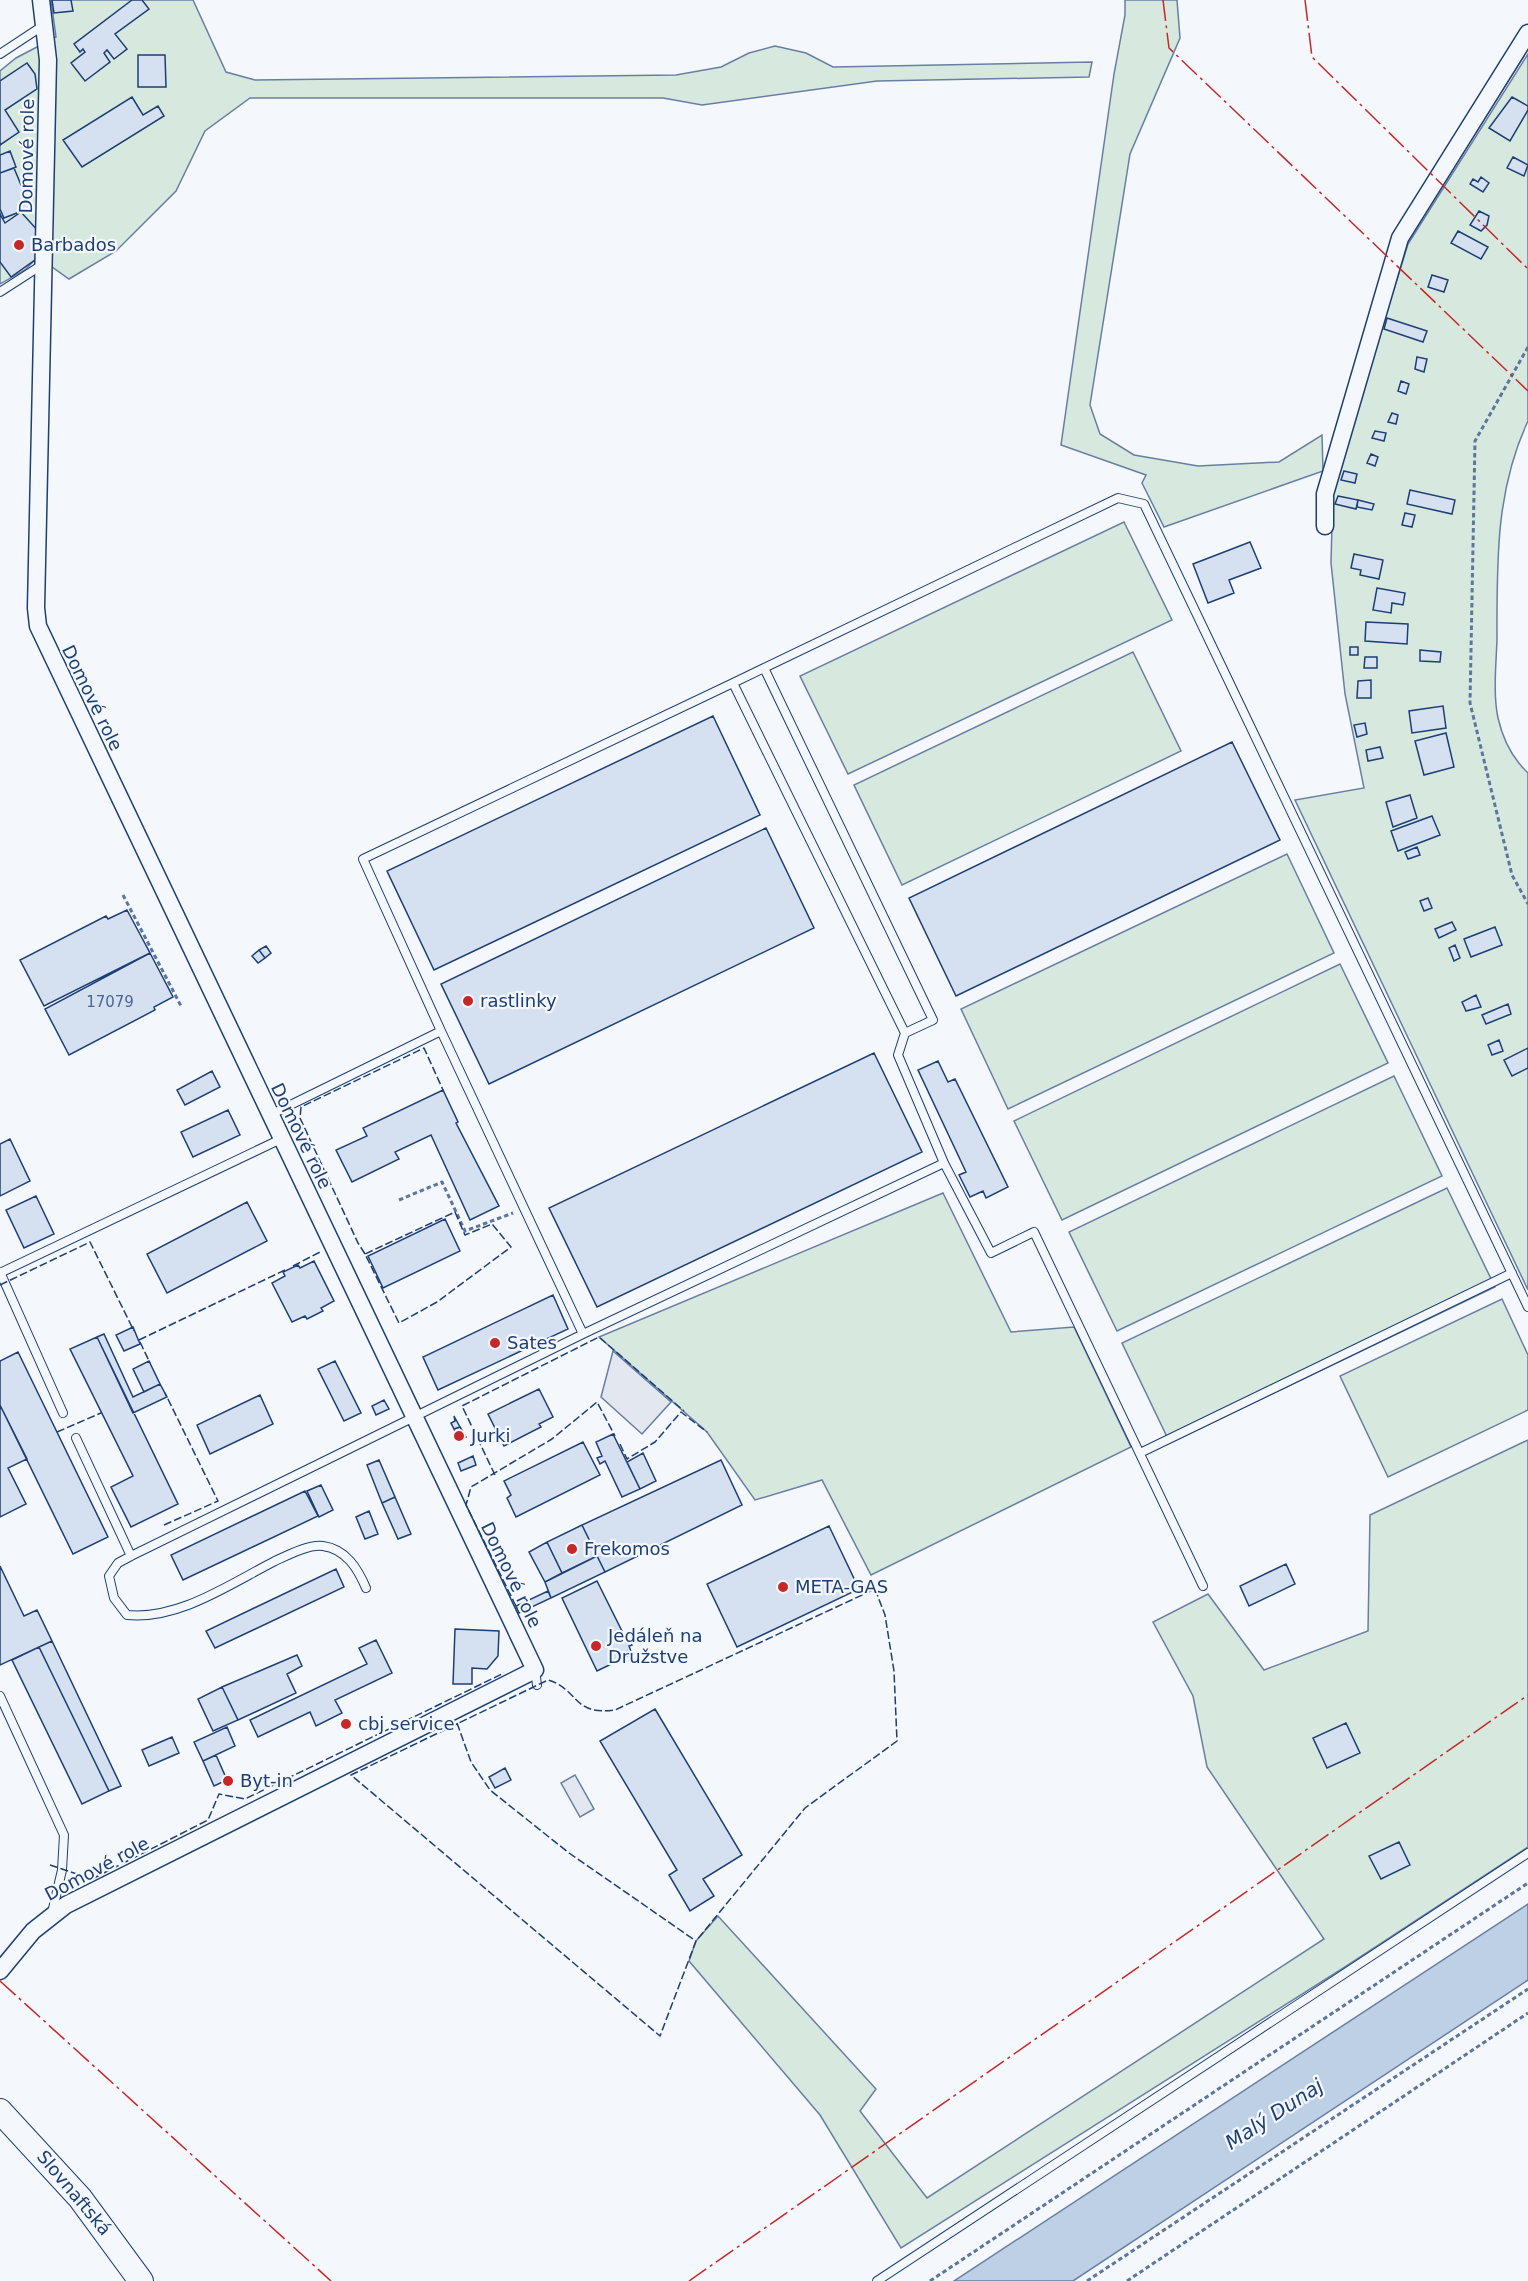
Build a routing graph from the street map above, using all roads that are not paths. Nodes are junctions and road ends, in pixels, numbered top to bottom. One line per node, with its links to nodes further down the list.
1 (41, 0): 2 (street, Domové role)
2 (44, 25): 4 (lane); 5 (street, Domové role)
3 (1528, 33): 7 (street)
4 (0, 54)
5 (45, 262): 6 (lane); 12 (street, Domové role)
6 (0, 292)
7 (1325, 526)
8 (764, 668): 9 (lane); 11 (lane); 16 (lane)
9 (733, 683): 10 (lane); 11 (lane)
10 (441, 1031): 12 (lane); 18 (lane)
11 (905, 1033): 14 (lane)
12 (270, 1115): 13 (street, Domové role)
13 (281, 1139): 15 (lane); 20 (street, Domové role)
14 (944, 1163): 18 (lane); 22 (lane)
15 (0, 1272): 19 (lane)
16 (1512, 1273): 17 (lane); 22 (lane)
17 (1528, 1306)
18 (583, 1334): 20 (lane)
19 (63, 1413)
20 (414, 1417): 23 (lane); 28 (street, Domové role)
21 (76, 1438): 23 (lane)
22 (1140, 1453): 24 (lane)
23 (131, 1556): 25 (lane)
24 (1203, 1586)
25 (366, 1588)
26 (0, 1696): 28 (lane)
27 (1528, 1853): 32 (lane)
28 (52, 1914): 29 (street, Domové role)
29 (0, 1971)
30 (0, 2111): 31 (main road, Slovnaftská)
31 (141, 2281)
32 (877, 2281)

